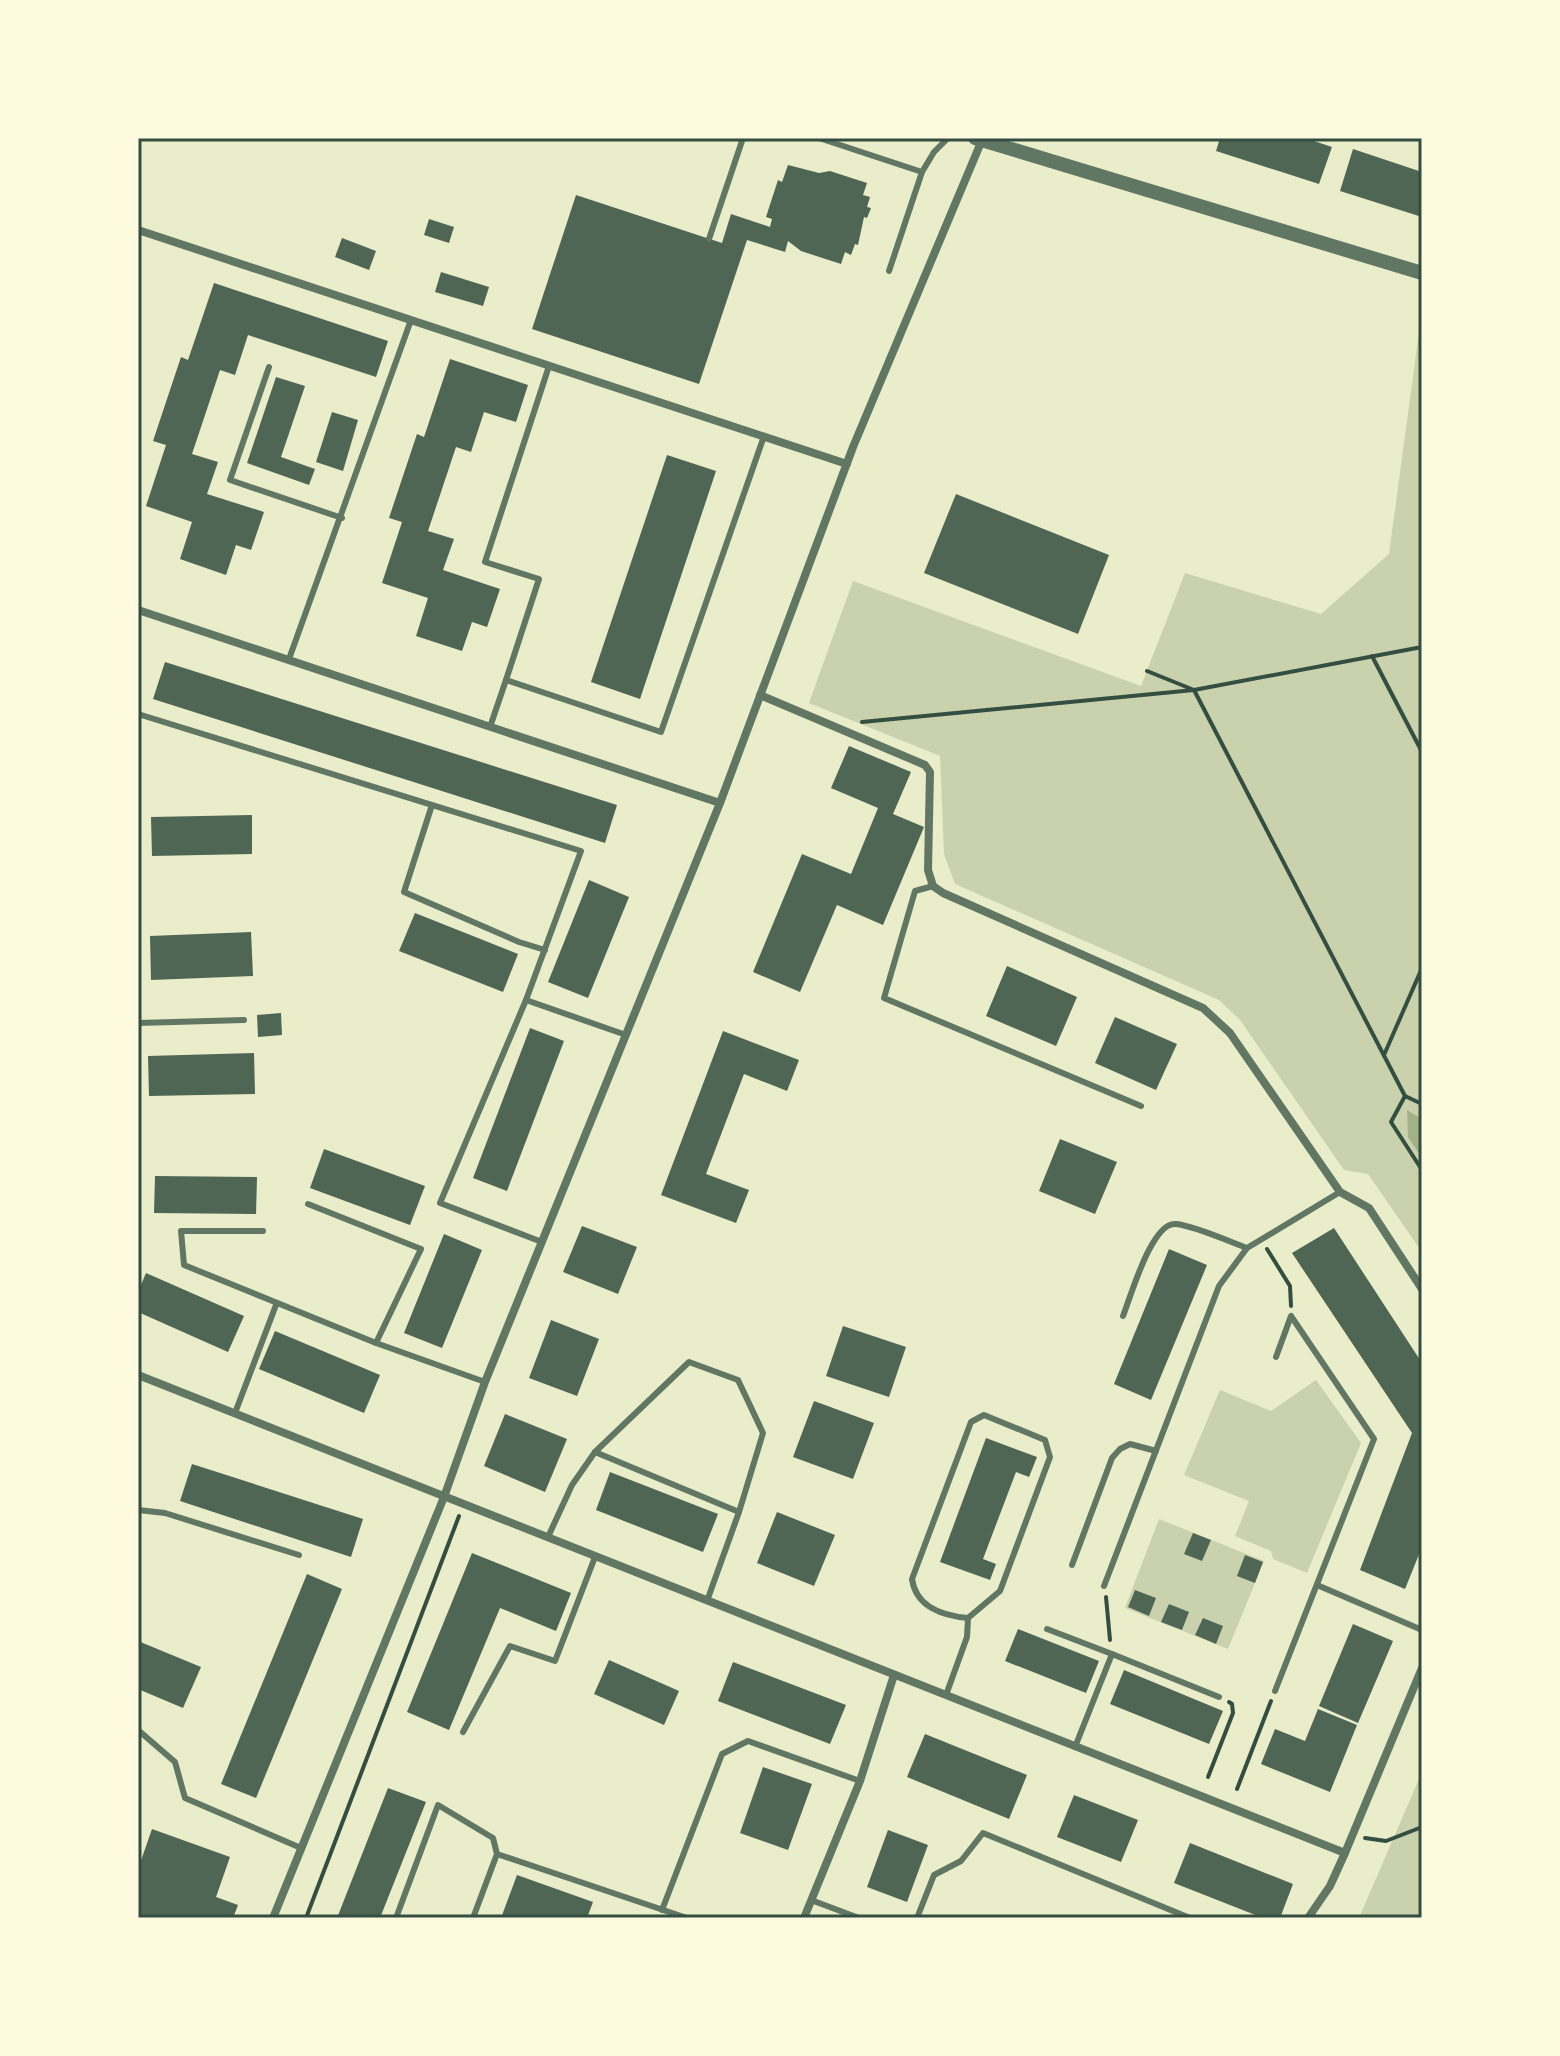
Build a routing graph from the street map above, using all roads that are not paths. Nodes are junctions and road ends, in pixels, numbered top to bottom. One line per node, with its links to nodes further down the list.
1 (743, 138): 7 (lane)
2 (819, 138): 5 (lane)
3 (948, 138): 5 (lane)
4 (979, 139): 9 (street); 14 (street)
5 (922, 172): 8 (lane)
6 (138, 230): 10 (street)
7 (709, 239)
8 (889, 271)
9 (1422, 273)
10 (411, 320): 11 (street); 15 (lane)
11 (549, 366): 13 (street); 18 (lane)
12 (269, 367): 15 (lane)
13 (764, 436): 14 (street); 18 (lane)
14 (847, 464): 19 (street)
15 (342, 518): 17 (lane)
16 (138, 610): 17 (street)
17 (289, 659): 21 (street)
18 (506, 680): 21 (lane)
19 (760, 695): 22 (street); 24 (street)
20 (138, 714): 23 (lane)
21 (490, 727): 22 (street)
22 (720, 803): 29 (street)
23 (432, 805): 25 (lane); 25 (lane)
24 (933, 886): 30 (lane); 31 (street)
25 (545, 950): 26 (lane)
26 (526, 1000): 29 (lane); 34 (lane)
27 (244, 1020): 28 (lane)
28 (138, 1023)
29 (626, 1035): 34 (street)
30 (1141, 1106)
31 (1340, 1192): 35 (lane); 36 (street)
32 (308, 1204): 39 (lane)
33 (263, 1231): 37 (lane)
34 (542, 1242): 42 (street)
35 (1247, 1248): 38 (lane); 44 (lane)
36 (1422, 1289)
37 (276, 1305): 39 (lane); 43 (lane)
38 (1123, 1316)
39 (376, 1343): 42 (lane)
40 (1276, 1357): 53 (lane)
41 (138, 1375): 43 (street)
42 (485, 1382): 46 (street)
43 (235, 1413): 46 (street)
44 (1156, 1451): 52 (lane); 54 (lane)
45 (595, 1452): 48 (lane); 48 (lane); 49 (lane)
46 (444, 1497): 49 (street); 69 (street)
47 (138, 1510): 50 (lane)
48 (739, 1512): 55 (lane)
49 (548, 1537): 51 (street)
50 (299, 1555)
51 (595, 1557): 55 (street); 66 (lane)
52 (1072, 1565)
53 (1317, 1585): 58 (lane); 62 (lane)
54 (1104, 1586)
55 (707, 1601): 61 (street)
56 (968, 1618): 56 (lane); 63 (lane)
57 (1047, 1629): 59 (lane)
58 (1422, 1630)
59 (1112, 1654): 64 (lane); 67 (lane)
60 (1422, 1668): 70 (street)
61 (894, 1675): 63 (street); 68 (street)
62 (1275, 1691)
63 (946, 1695): 67 (street)
64 (1219, 1697)
65 (138, 1730): 69 (lane)
66 (463, 1732)
67 (1075, 1747): 70 (street)
68 (860, 1781): 72 (street); 73 (lane)
69 (301, 1848): 74 (street)
70 (1345, 1853): 82 (street)
71 (497, 1854): 73 (lane); 75 (lane); 76 (lane)
72 (811, 1900): 78 (street); 79 (lane)
73 (662, 1910): 77 (lane)
74 (273, 1918)
75 (396, 1918)
76 (473, 1918)
77 (687, 1918)
78 (804, 1918)
79 (859, 1918)
80 (917, 1918): 81 (lane)
81 (1190, 1918)
82 (1308, 1918)

